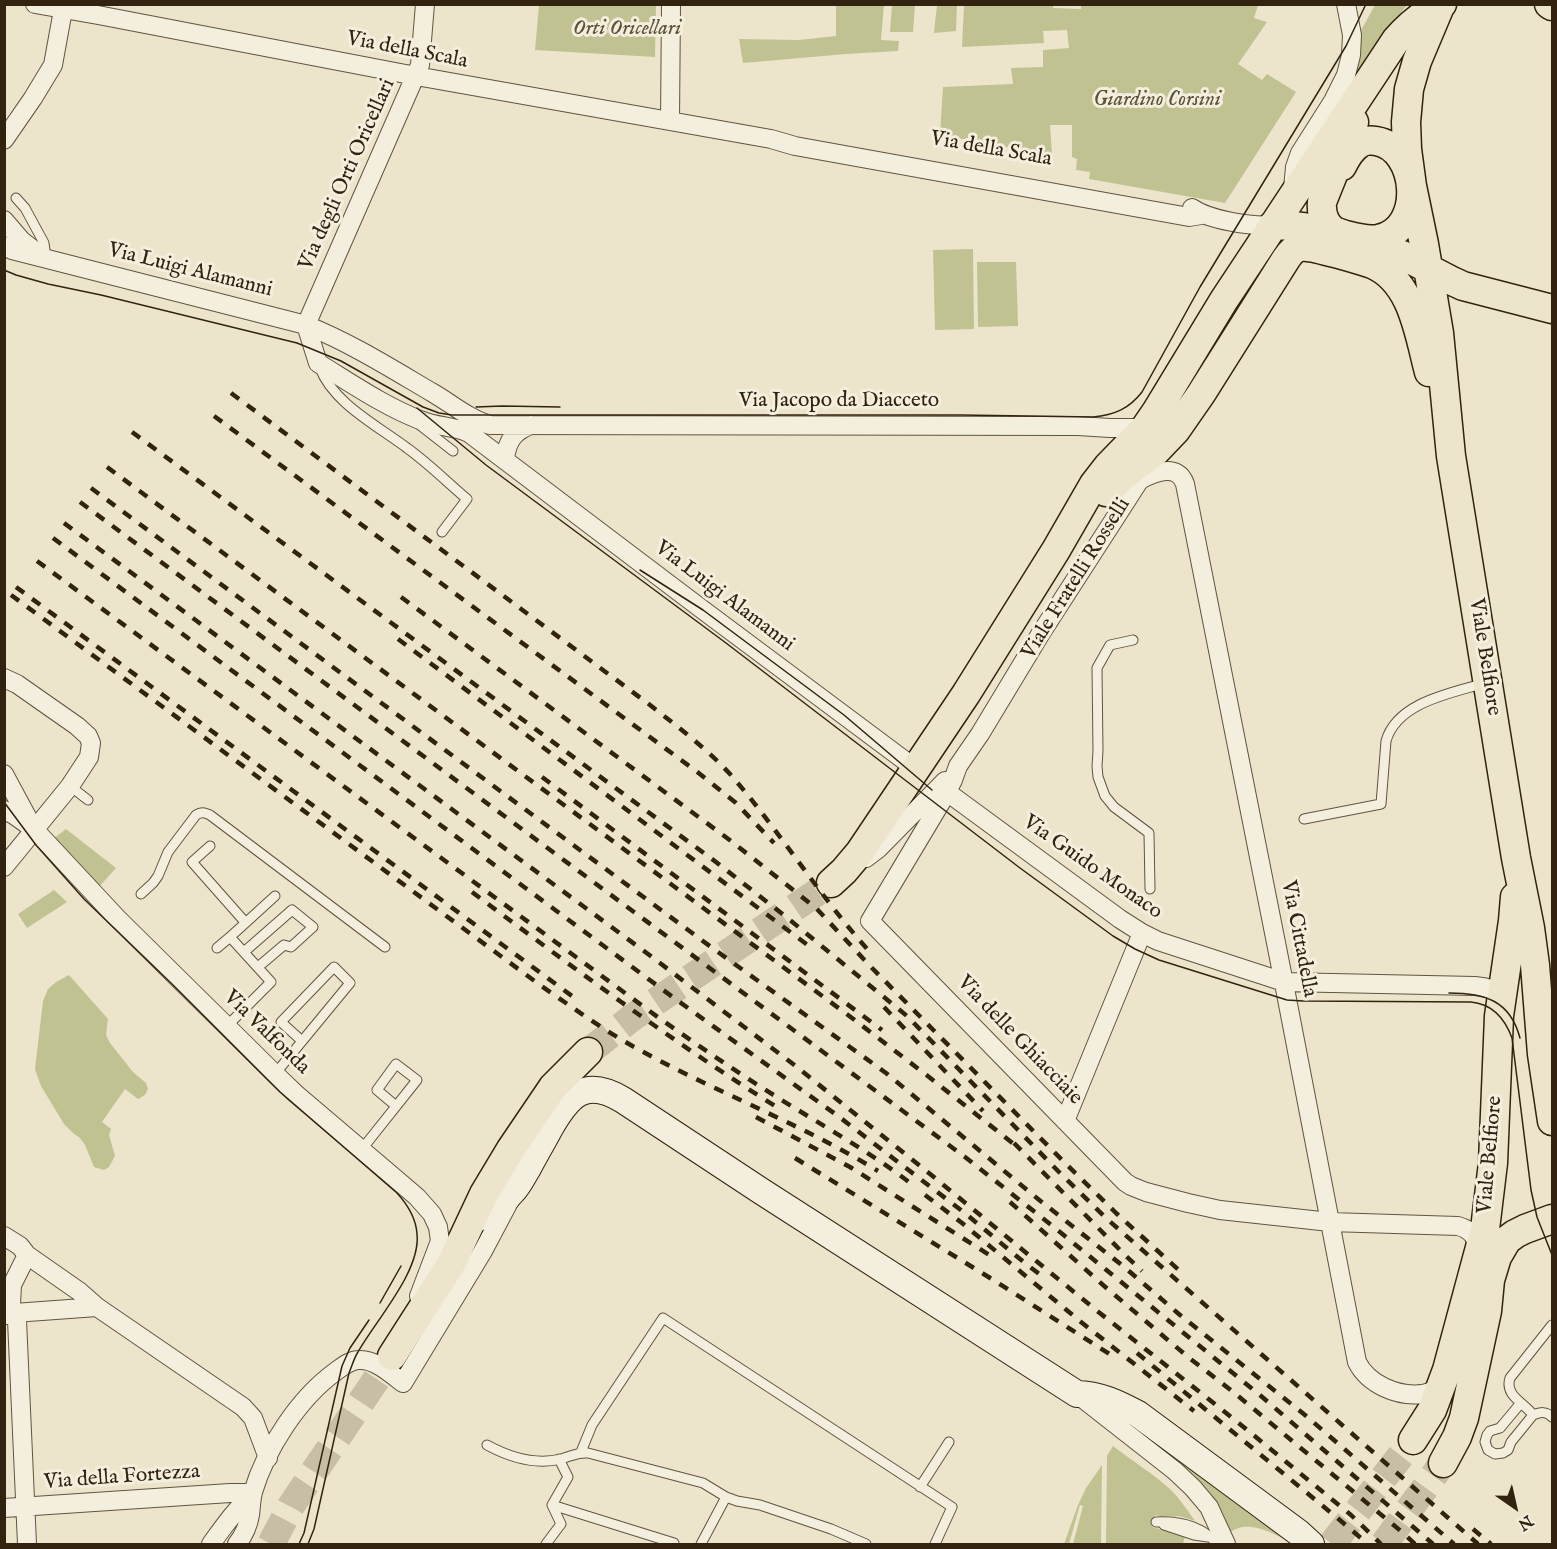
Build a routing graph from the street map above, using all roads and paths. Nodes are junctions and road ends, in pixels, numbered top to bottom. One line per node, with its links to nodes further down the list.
1 (36, 4): 7 (street, Via della Scala)
2 (425, 4): 10 (street, Via degli Orti Oricellari)
3 (671, 4): 11 (street)
4 (1346, 4): 15 (street)
5 (1419, 4): 9 (main road)
6 (1441, 5): 9 (main road); 13 (main road)
7 (63, 10): 8 (street, Via della Scala); 12 (street)
8 (98, 10): 10 (street, Via della Scala)
9 (1382, 61): 14 (main road); 15 (main road)
10 (416, 76): 11 (street, Via della Scala); 25 (street, Via degli Orti Oricellari)
11 (670, 121): 18 (street, Via della Scala)
12 (4, 140)
13 (1412, 186): 14 (main road); 19 (main road); 23 (main road, Viale Belfiore)
14 (1327, 189): 19 (main road)
15 (1292, 196): 18 (main road)
16 (16, 198): 22 (lane)
17 (4, 220): 22 (street)
18 (1273, 225): 19 (main road); 30 (main road)
19 (1342, 234): 23 (main road)
20 (4, 246): 22 (street, Via Luigi Alamanni)
21 (1300, 247): 27 (main road, Viale Fratelli Rosselli); 33 (main road, Viale Belfiore)
22 (54, 260): 25 (street, Via Luigi Alamanni)
23 (1428, 268): 24 (main road); 33 (main road, Viale Belfiore)
24 (1552, 309)
25 (306, 325): 26 (street); 29 (street, Via Luigi Alamanni)
26 (318, 363): 28 (street, Via Luigi Alamanni); 36 (lane)
27 (1193, 406): 30 (street, Viale Fratelli Rosselli); 31 (main road, Viale Fratelli Rosselli)
28 (406, 414): 32 (lane); 34 (street, Via Luigi Alamanni)
29 (533, 424): 30 (street, Via Jacopo da Diacceto); 34 (street)
30 (1145, 428): 37 (main road)
31 (1176, 430): 35 (street, Viale Fratelli Rosselli); 37 (main road, Viale Fratelli Rosselli)
32 (453, 451)
33 (1451, 456): 40 (main road, Viale Belfiore)
34 (505, 459): 44 (street, Via Luigi Alamanni)
35 (1139, 481): 42 (street, Viale Fratelli Rosselli); 67 (street, Via Cittadella)
36 (442, 532)
37 (1056, 550): 41 (main road)
38 (1133, 640): 56 (lane)
39 (4, 678): 46 (street)
40 (1488, 682): 50 (lane); 53 (main road, Viale Belfiore)
41 (966, 694): 42 (street); 44 (main road)
42 (982, 731): 43 (street, Viale Fratelli Rosselli)
43 (958, 766): 47 (street, Viale Fratelli Rosselli); 55 (street, Viale Fratelli Rosselli)
44 (916, 769): 55 (main road)
45 (4, 774): 51 (street)
46 (70, 786): 48 (lane); 51 (street)
47 (947, 792): 59 (street, Viale Fratelli Rosselli); 61 (street, Via Guido Monaco)
48 (88, 800)
49 (4, 810): 51 (street)
50 (1304, 819)
51 (36, 837): 54 (street); 69 (street, Via Valfonda)
52 (210, 846): 60 (lane)
53 (1516, 858): 68 (main road, Viale Belfiore); 75 (main road, Viale Belfiore)
54 (4, 867)
55 (833, 881)
56 (1150, 889)
57 (141, 894): 63 (lane)
58 (275, 896): 60 (lane)
59 (870, 921): 74 (street, Via delle Ghiacciaie)
60 (246, 922): 62 (lane)
61 (1143, 929): 67 (street, Via Guido Monaco); 74 (street)
62 (230, 937): 64 (lane); 65 (lane)
63 (385, 946)
64 (217, 948)
65 (244, 952): 66 (lane); 66 (lane)
66 (258, 968): 69 (lane)
67 (1284, 982): 68 (street, Via Guido Monaco); 80 (street, Via Cittadella)
68 (1501, 1001): 85 (main road, Viale Belfiore)
69 (227, 1026): 72 (street, Via Valfonda)
70 (302, 1041): 70 (lane); 72 (lane)
71 (588, 1052): 79 (main road)
72 (275, 1074): 76 (street, Via Valfonda)
73 (396, 1106): 73 (lane); 76 (lane)
74 (1065, 1121): 80 (street, Via delle Ghiacciaie)
75 (1552, 1121)
76 (361, 1150): 90 (street, Via Valfonda)
77 (515, 1190): 79 (street); 83 (street); 92 (street)
78 (1552, 1219): 87 (main road, Viale Belfiore)
79 (472, 1220): 83 (street); 90 (main road)
80 (1330, 1222): 85 (street); 91 (street, Via Cittadella)
81 (1552, 1233): 87 (main road, Viale Belfiore)
82 (4, 1236): 84 (street)
83 (483, 1251): 90 (street)
84 (27, 1255): 86 (street); 88 (street)
85 (1477, 1259): 91 (main road, Viale Belfiore)
86 (97, 1307): 88 (street); 100 (street)
87 (1487, 1311): 102 (main road, Viale Belfiore)
88 (9, 1314): 107 (street)
89 (1552, 1326): 93 (lane)
90 (400, 1358): 100 (street)
91 (1440, 1389): 96 (main road, Viale Belfiore)
92 (1077, 1394): 110 (street); 118 (street)
93 (1520, 1404): 94 (lane); 94 (lane)
94 (1533, 1415): 95 (lane)
95 (1552, 1417)
96 (1413, 1440)
97 (949, 1442): 103 (lane)
98 (487, 1445): 101 (lane)
99 (580, 1452): 101 (lane); 103 (lane); 105 (lane)
100 (268, 1458): 104 (street)
101 (559, 1459): 106 (lane)
102 (1443, 1463)
103 (920, 1487): 117 (lane)
104 (247, 1493): 107 (street, Via della Fortezza); 109 (street); 113 (street)
105 (726, 1497): 115 (lane); 116 (lane)
106 (552, 1505): 111 (lane); 114 (lane)
107 (26, 1507): 108 (street, Via della Fortezza); 112 (street)
108 (4, 1508)
109 (240, 1540)
110 (1218, 1542): 110 (lane)
111 (675, 1544)
112 (27, 1545)
113 (211, 1545)
114 (546, 1545)
115 (701, 1545)
116 (866, 1545)
117 (935, 1545)
118 (1311, 1545)

